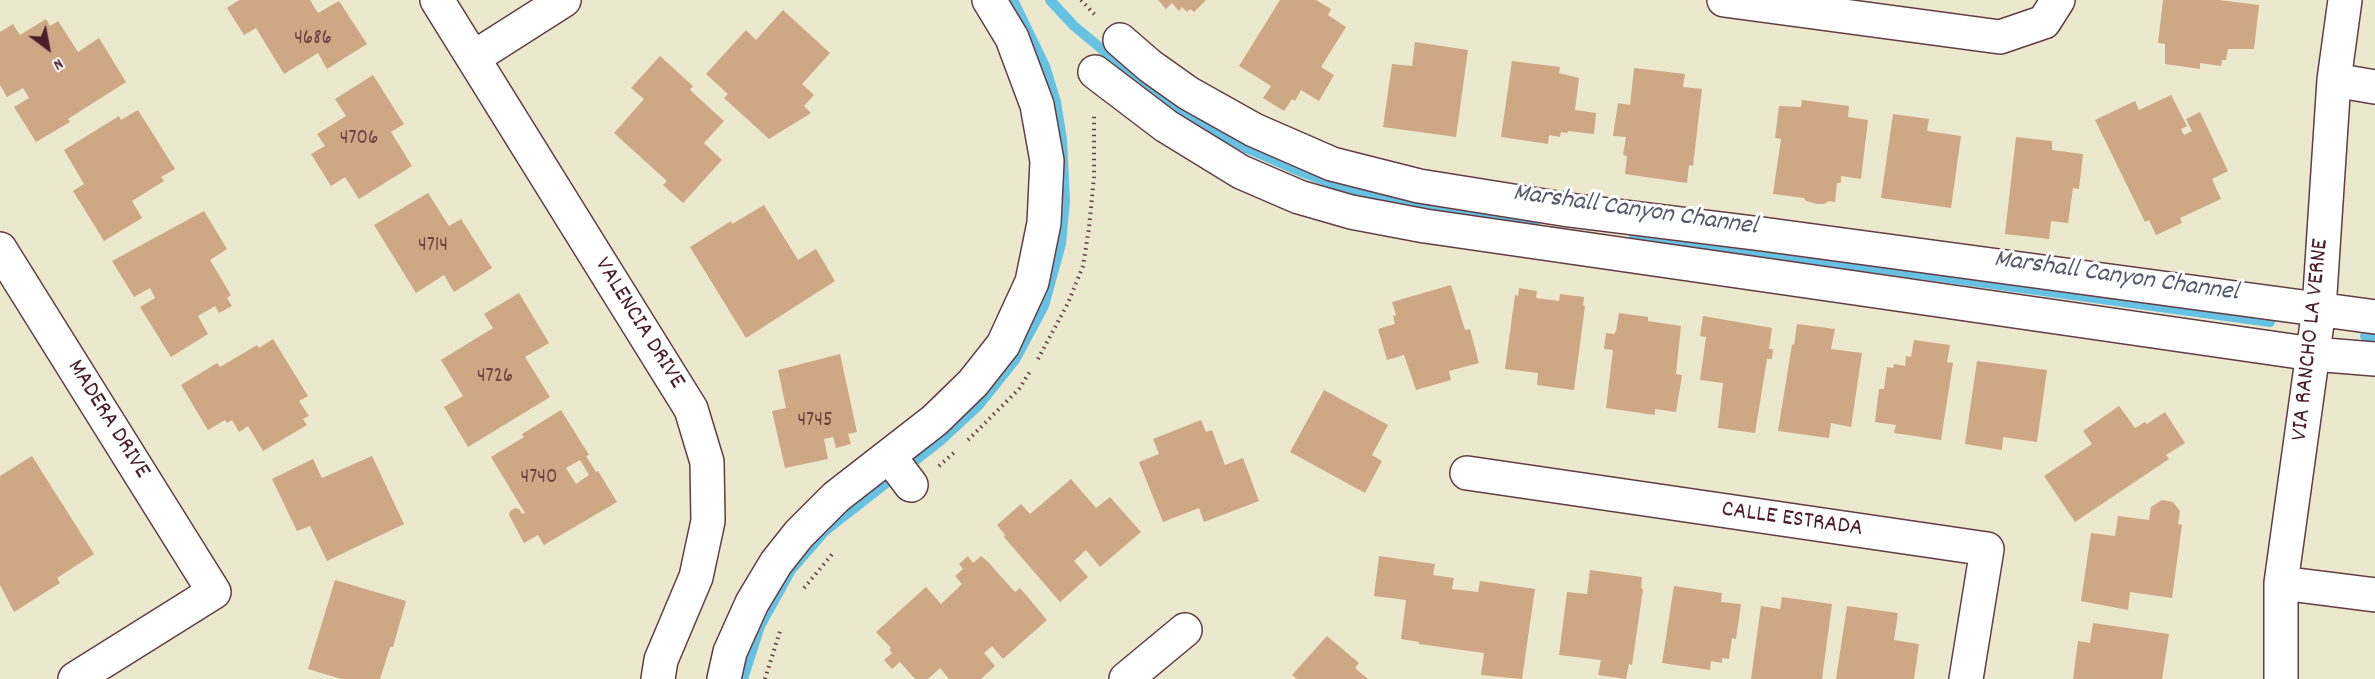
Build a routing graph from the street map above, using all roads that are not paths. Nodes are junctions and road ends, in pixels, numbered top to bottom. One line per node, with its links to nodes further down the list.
1 (437, 0): 8 (street, VALENCIA DRIVE)
2 (564, 0): 8 (street)
3 (989, 0): 17 (street)
4 (1724, 0): 6 (street)
5 (2345, 0): 10 (street, VIA RANCHO LA VERNE)
6 (2051, 11)
7 (1120, 40): 13 (street)
8 (473, 58): 24 (street, VALENCIA DRIVE)
9 (1095, 72): 15 (street)
10 (2334, 80): 11 (street); 13 (street, VIA RANCHO LA VERNE)
11 (2375, 87)
12 (0, 249): 23 (street, MADERA DRIVE)
13 (2319, 309): 14 (street); 15 (street, VIA RANCHO LA VERNE)
14 (2375, 317)
15 (2313, 354): 16 (street); 20 (street, VIA RANCHO LA VERNE)
16 (2375, 359)
17 (889, 456): 19 (street); 25 (street)
18 (1467, 473): 27 (street, CALLE ESTRADA)
19 (911, 485)
20 (2281, 584): 21 (street); 28 (street, VIA RANCHO LA VERNE)
21 (2375, 595)
22 (1185, 630): 26 (street)
23 (75, 679)
24 (658, 679)
25 (724, 679)
26 (1126, 679)
27 (1966, 679)
28 (2282, 679)

